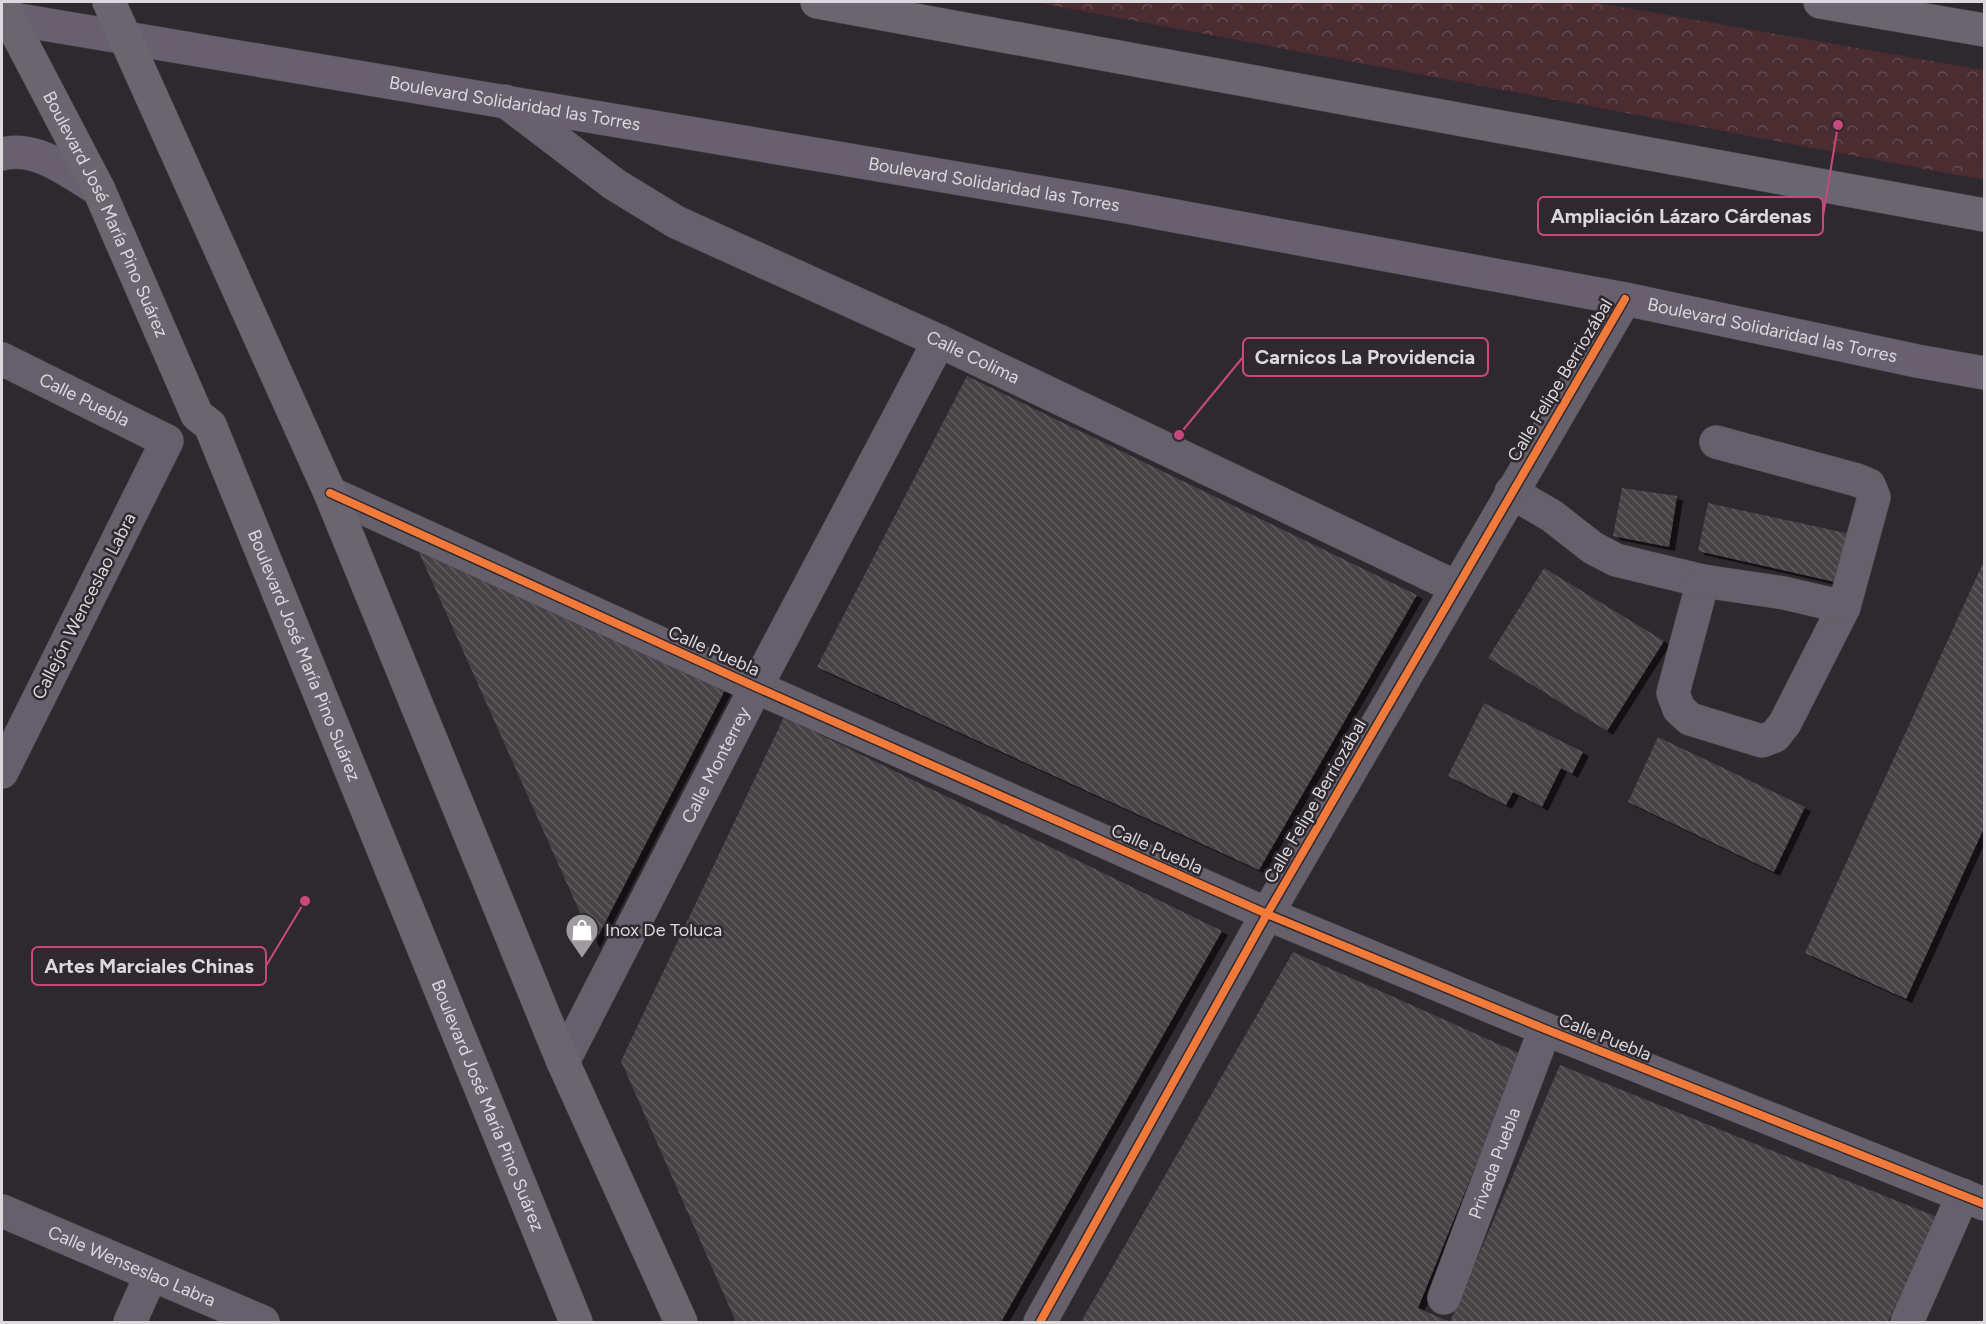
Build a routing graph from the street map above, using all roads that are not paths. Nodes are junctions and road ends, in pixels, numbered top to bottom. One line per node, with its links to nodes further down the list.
1 (109, 2): 6 (highway)
2 (817, 2): 10 (highway)
3 (1820, 2): 5 (highway)
4 (4, 15): 6 (main road, Boulevard Solidaridad las Torres); 9 (highway, Boulevard José María Pino Suárez)
5 (1984, 30)
6 (125, 37): 7 (main road, Boulevard Solidaridad las Torres); 20 (highway)
7 (505, 101): 13 (main road, Boulevard Solidaridad las Torres); 14 (street, Calle Colima)
8 (2, 154): 9 (main road)
9 (99, 190): 35 (highway, Boulevard José María Pino Suárez)
10 (1880, 195): 11 (highway); 12 (highway)
11 (1984, 215)
12 (1984, 233)
13 (1625, 299): 16 (main road, Boulevard Solidaridad las Torres); 19 (street, Calle Felipe Berriozábal)
14 (939, 341): 22 (street, Calle Colima); 24 (street, Calle Monterrey)
15 (2, 359): 17 (street, Calle Puebla)
16 (1984, 373)
17 (167, 441): 25 (street, Callejón Wenceslao Labra)
18 (1716, 442): 23 (street)
19 (1511, 492): 21 (street); 22 (street, Calle Felipe Berriozábal)
20 (330, 493): 24 (street, Calle Puebla); 28 (highway)
21 (1702, 581): 23 (street); 23 (street)
22 (1456, 586): 26 (street, Calle Felipe Berriozábal)
23 (1844, 607)
24 (756, 687): 26 (street, Calle Puebla); 28 (street, Calle Monterrey)
25 (2, 772)
26 (1267, 914): 27 (street, Calle Puebla); 37 (street, Calle Felipe Berriozábal)
27 (1545, 1029): 29 (street, Calle Puebla); 32 (street, Privada Puebla)
28 (563, 1062): 36 (highway)
29 (1974, 1200): 38 (street)
30 (2, 1211): 31 (street, Calle Wenseslao Labra)
31 (151, 1275): 33 (street); 34 (street, Calle Wenseslao Labra)
32 (1444, 1298)
33 (130, 1323)
34 (262, 1323)
35 (576, 1323)
36 (681, 1323)
37 (1040, 1323)
38 (1907, 1323)

